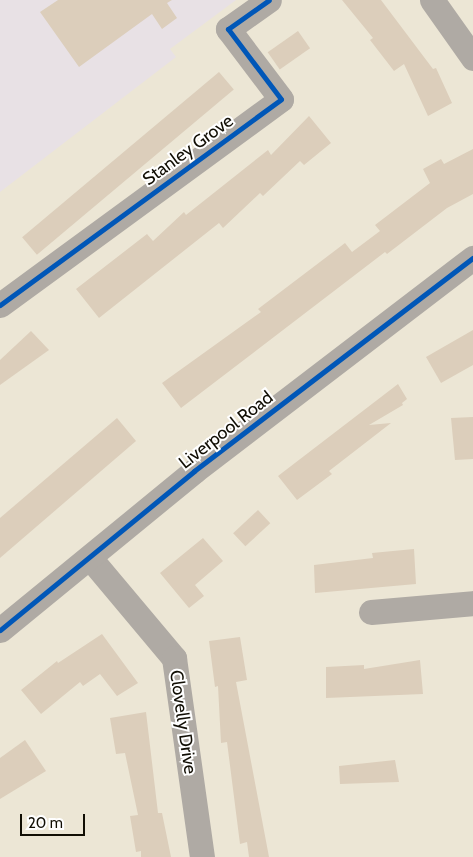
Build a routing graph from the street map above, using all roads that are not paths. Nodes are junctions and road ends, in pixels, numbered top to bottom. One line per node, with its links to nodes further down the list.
1 (270, 0): 5 (street, Stanley Grove)
2 (432, 0): 3 (street)
3 (473, 58)
4 (473, 258): 6 (street, Liverpool Road)
5 (0, 304)
6 (90, 558): 9 (street, Liverpool Road); 10 (street, Clovelly Drive)
7 (473, 603): 8 (street)
8 (371, 612)
9 (0, 630)
10 (202, 857)

